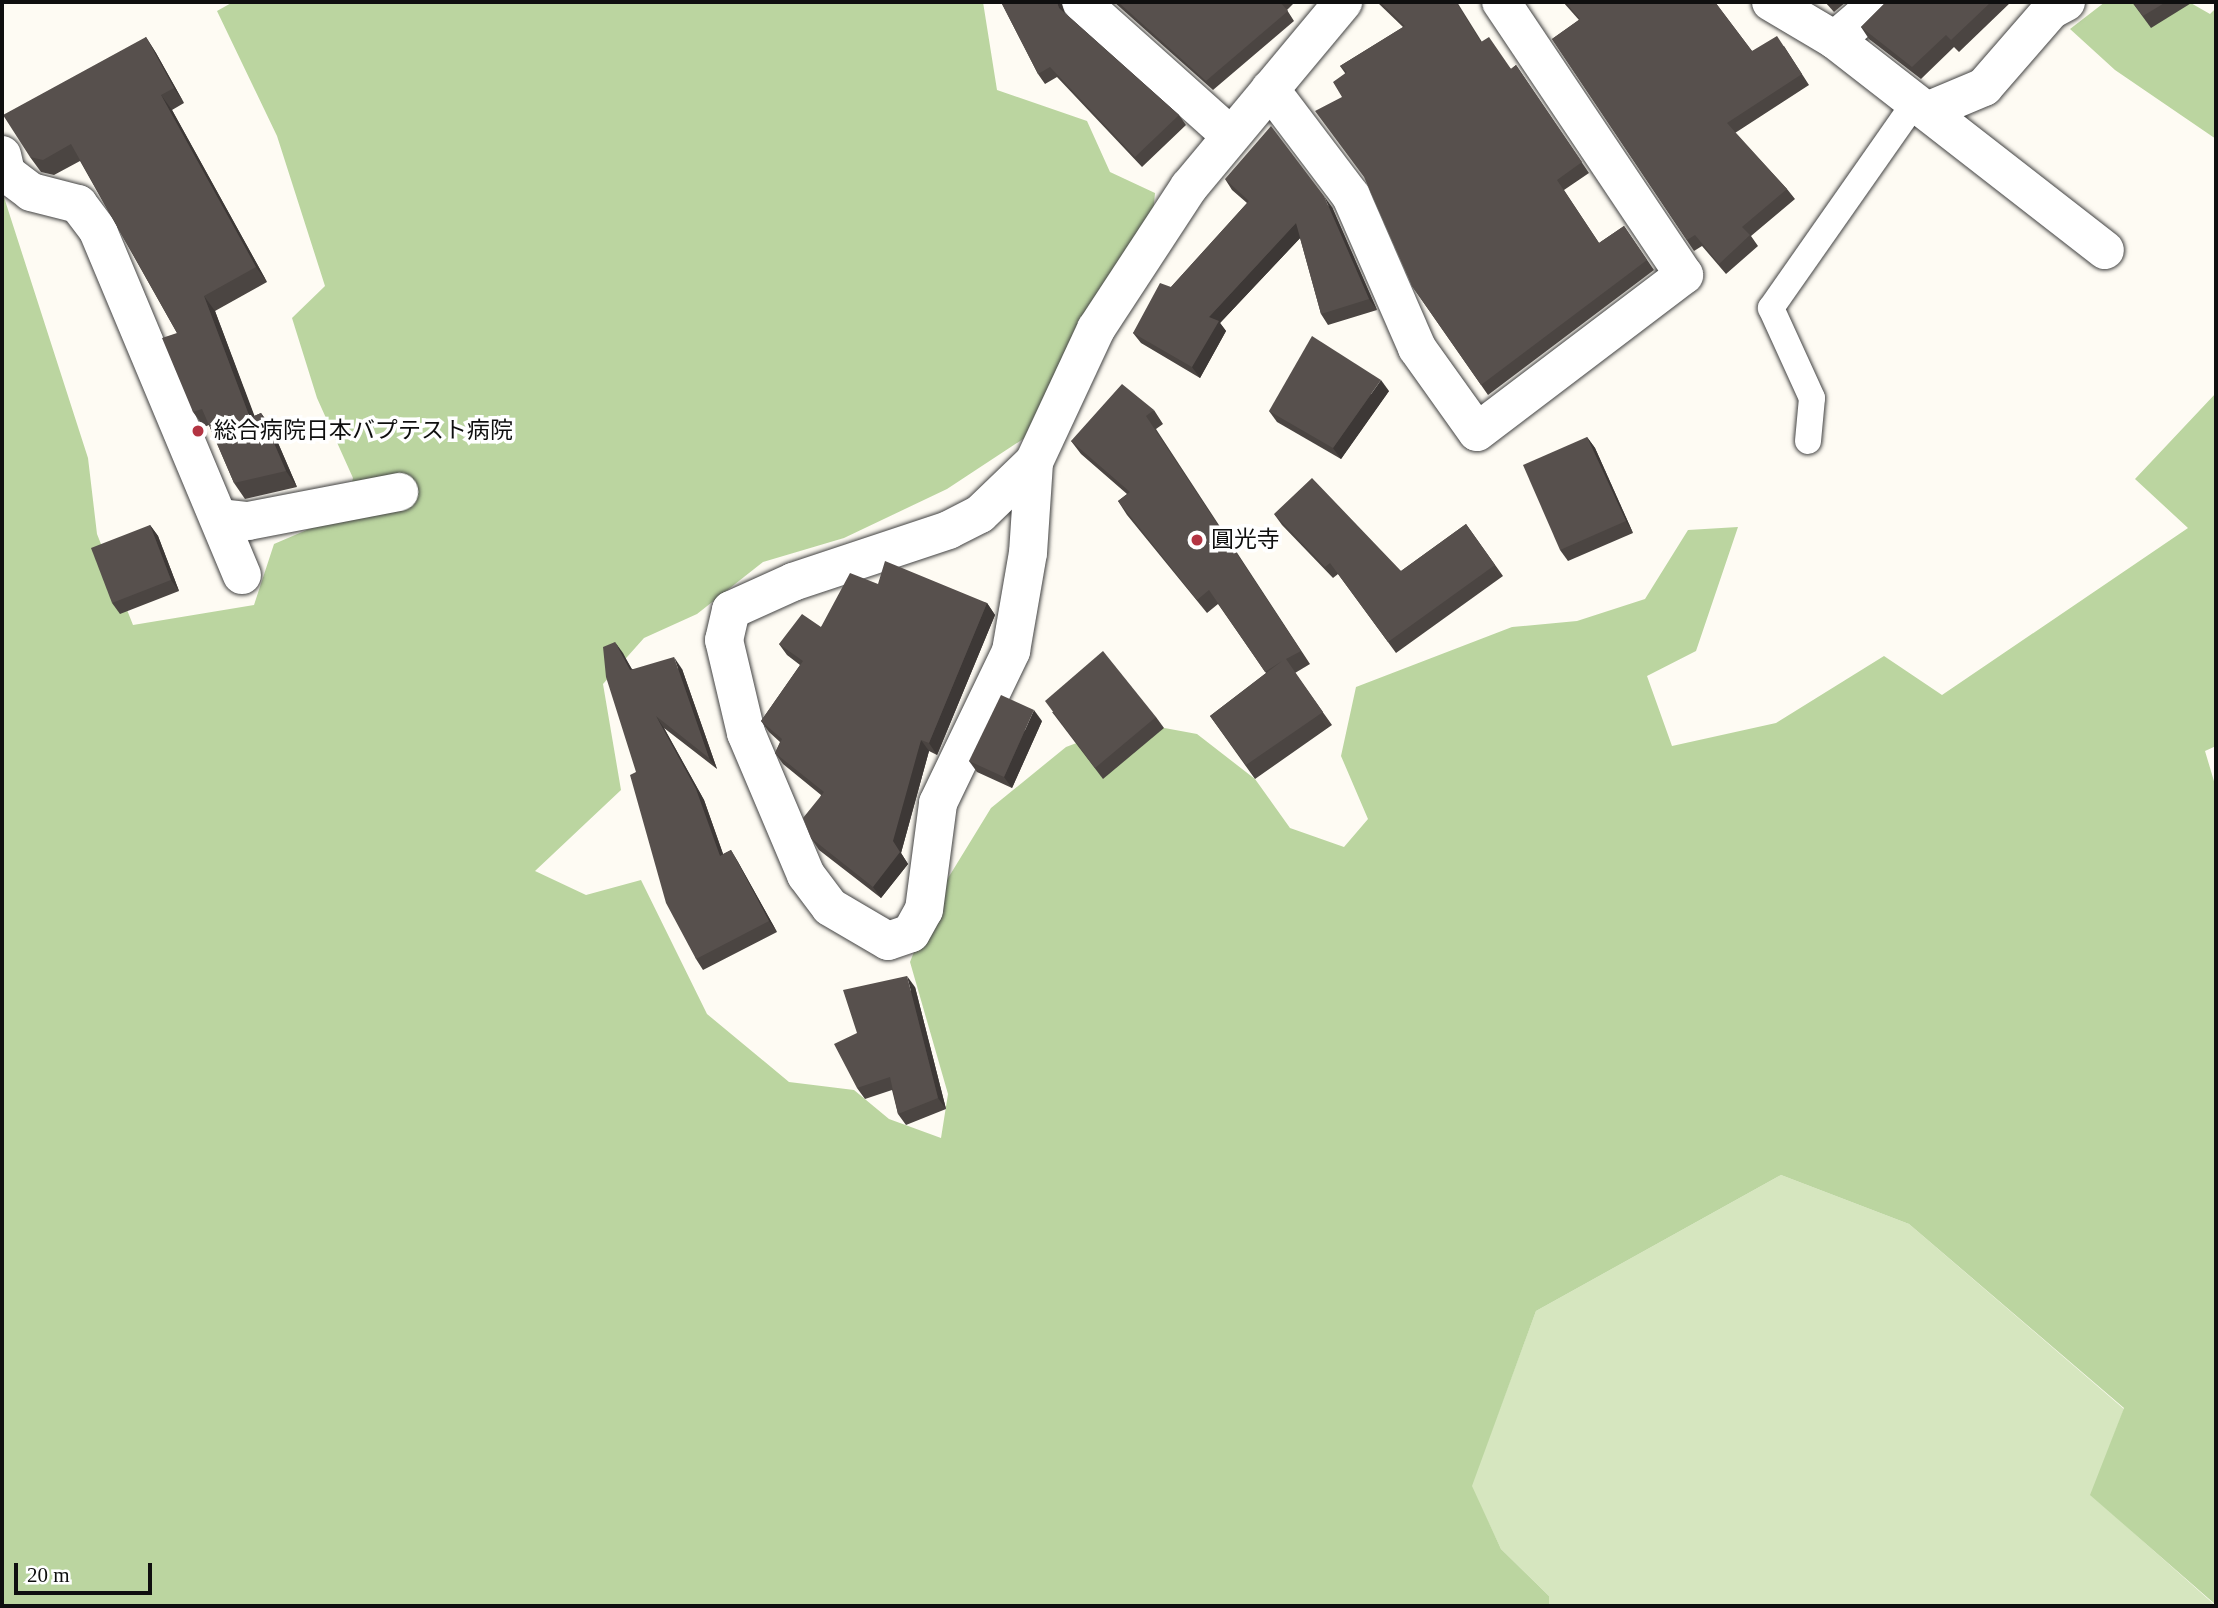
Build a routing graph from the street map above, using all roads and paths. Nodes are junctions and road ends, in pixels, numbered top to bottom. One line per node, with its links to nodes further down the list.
1 (1081, 2): 10 (street)
2 (1343, 2): 8 (street)
3 (1501, 2): 8 (street)
4 (1771, 2): 7 (street)
5 (1879, 2): 7 (street)
6 (2066, 2): 9 (street)
7 (1835, 40): 9 (street)
8 (1270, 89): 10 (street)
9 (1921, 107): 12 (street); 13 (lane)
10 (1230, 135): 14 (street)
11 (2, 155): 16 (street)
12 (2105, 250)
13 (1808, 441)
14 (1034, 462): 14 (street)
15 (399, 492): 16 (street)
16 (219, 518): 17 (street)
17 (242, 575)

